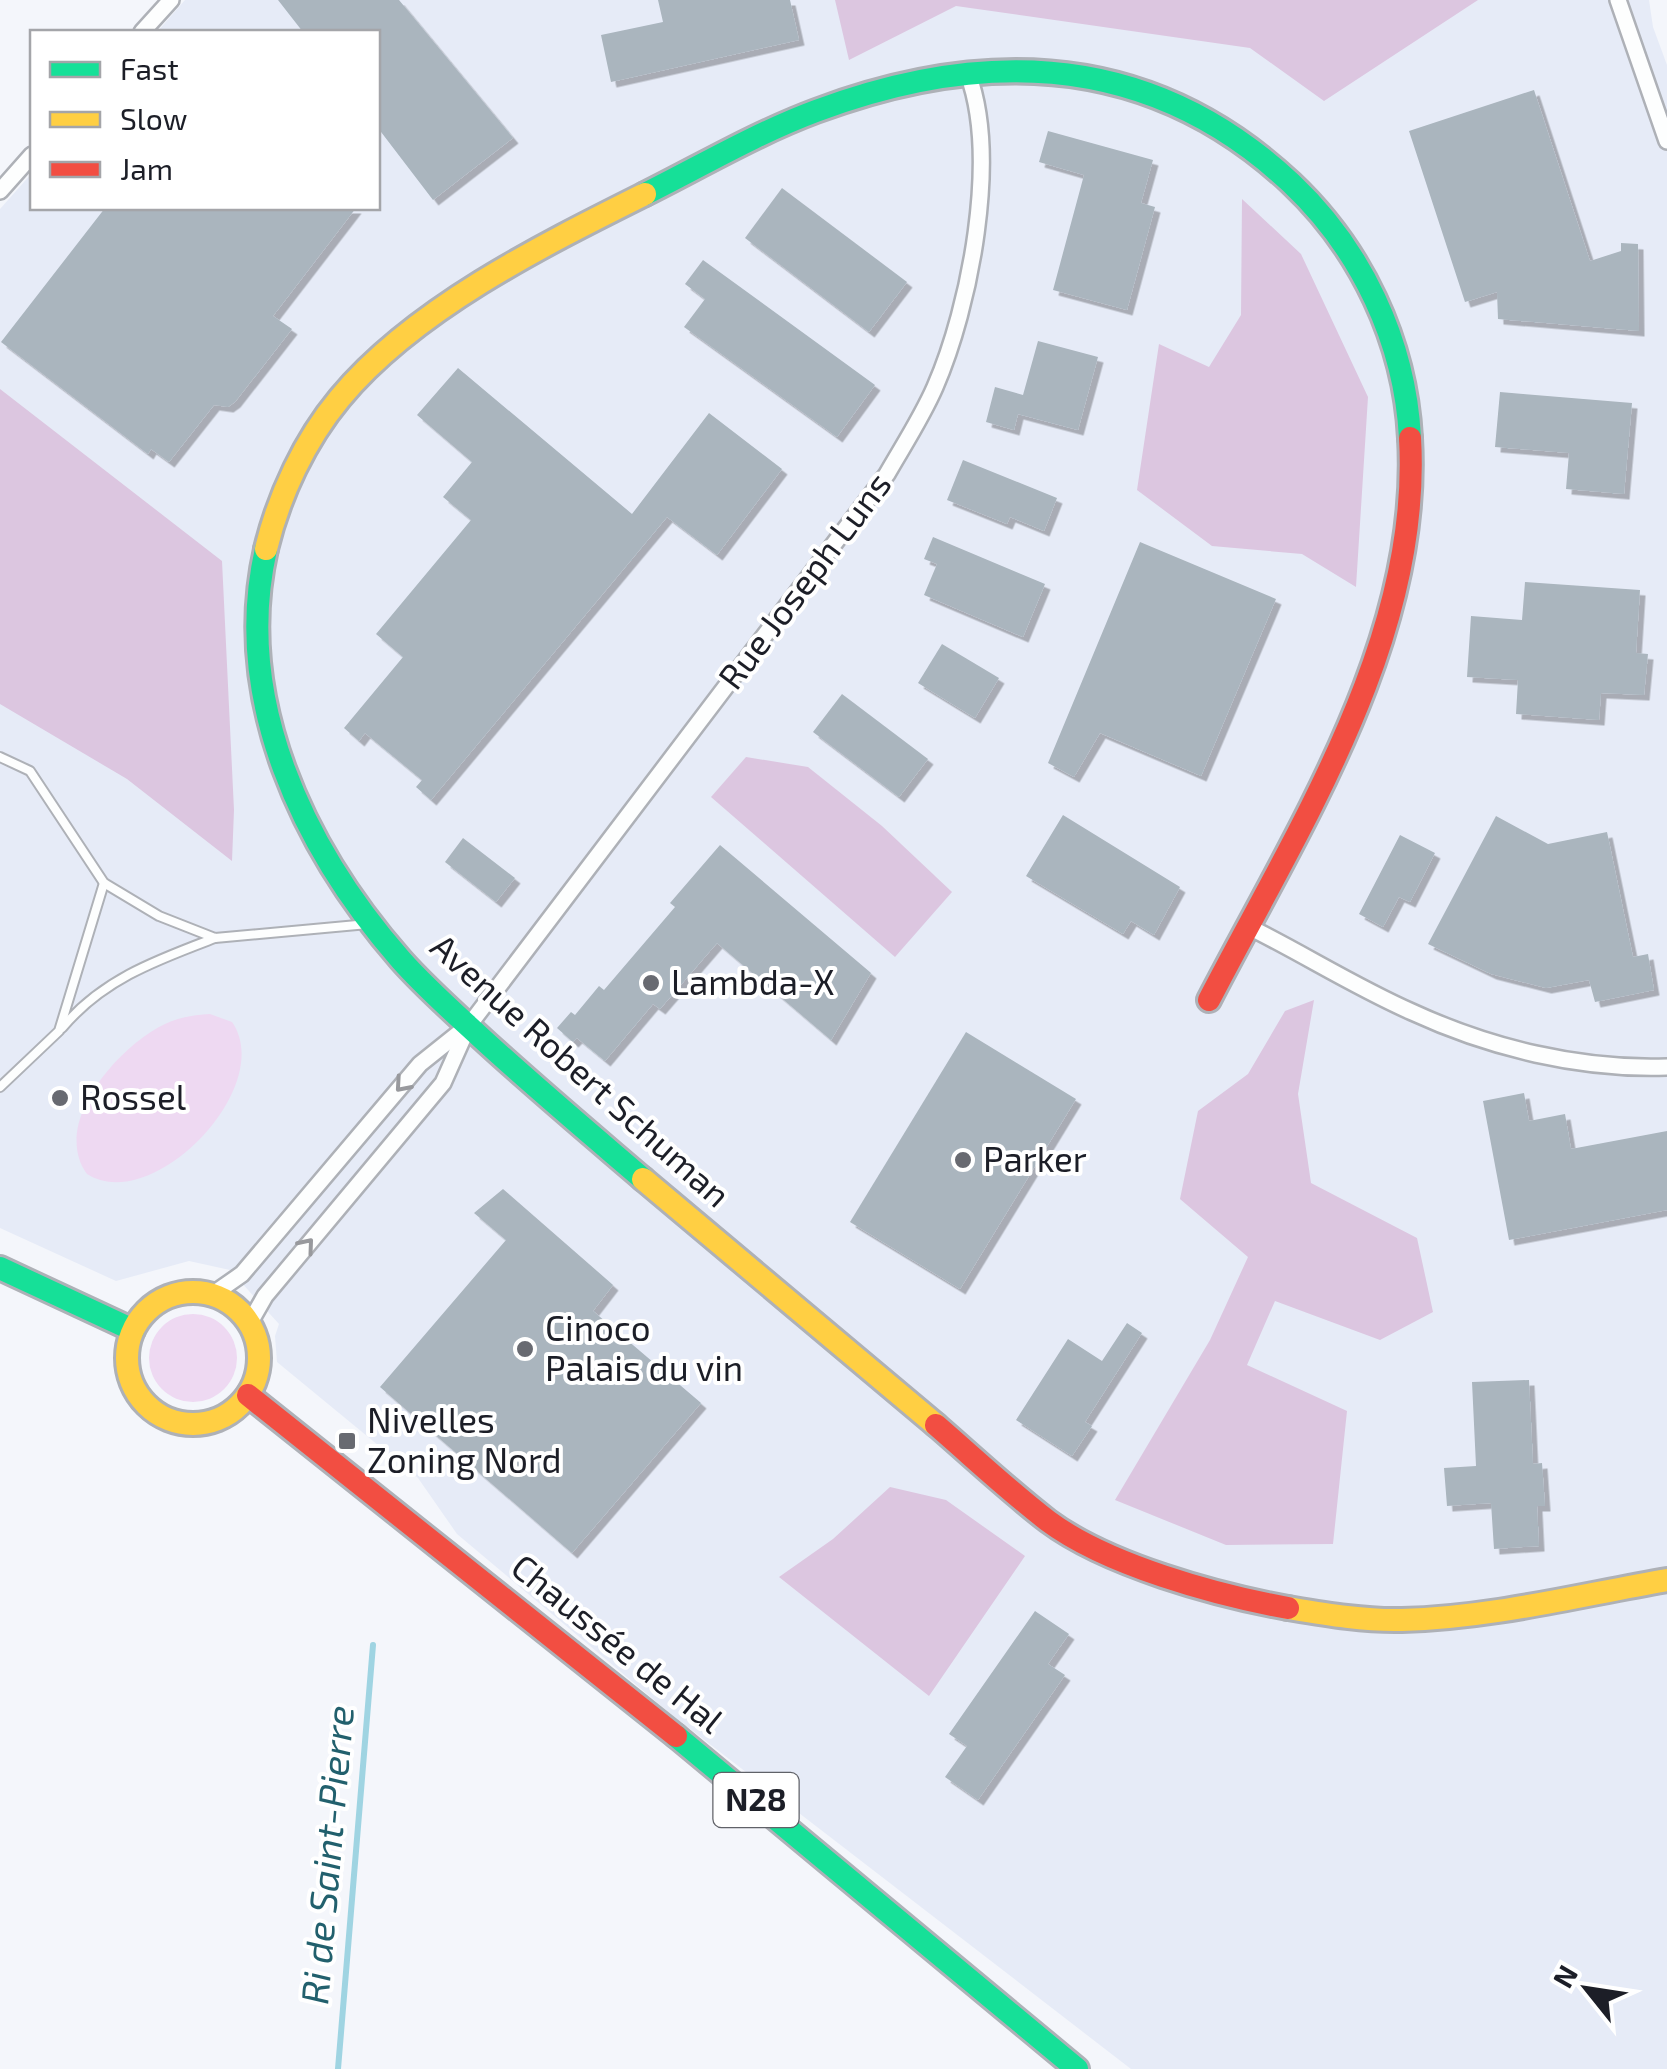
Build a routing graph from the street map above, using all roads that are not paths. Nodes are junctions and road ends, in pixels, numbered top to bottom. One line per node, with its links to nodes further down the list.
1 (171, 0): 3 (street)
2 (1618, 0): 5 (street)
3 (144, 30)
4 (968, 74): 10 (street, Avenue Robert Schuman); 11 (street, Avenue Robert Schuman); 14 (street, Rue Joseph Luns)
5 (1667, 141)
6 (30, 157): 7 (street)
7 (0, 191)
8 (0, 757): 9 (lane)
9 (104, 883): 12 (lane); 15 (lane)
10 (372, 923): 12 (lane); 14 (street, Avenue Robert Schuman)
11 (1247, 926): 13 (street, Avenue Robert Schuman); 16 (street)
12 (214, 938): 15 (lane)
13 (1209, 1000)
14 (470, 1024): 19 (street, Rue Joseph Luns, one-way to 19); 20 (street, Rue Joseph Luns, one-way to 14); 23 (street, Avenue Robert Schuman)
15 (59, 1031): 17 (lane)
16 (1667, 1067)
17 (0, 1087)
18 (0, 1268): 21 (street)
19 (212, 1295): 20 (street); 21 (street)
20 (249, 1324): 22 (street)
21 (133, 1330): 22 (street)
22 (248, 1395): 24 (street, Chaussée de Hal / N28)
23 (1667, 1580)
24 (1077, 2069)

